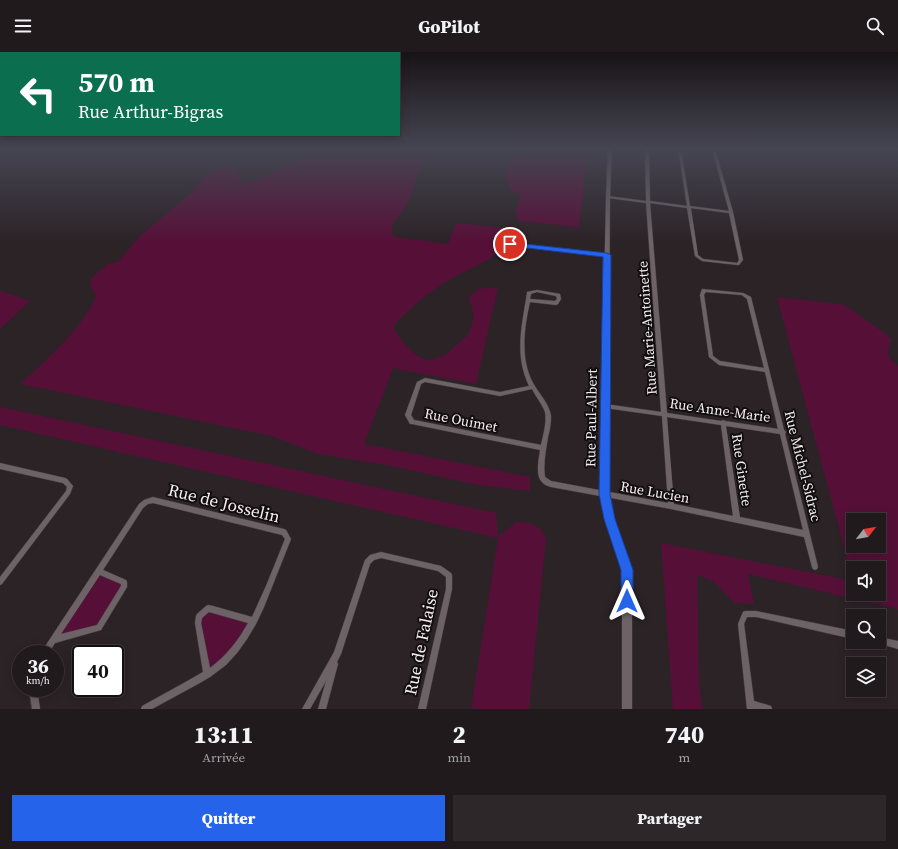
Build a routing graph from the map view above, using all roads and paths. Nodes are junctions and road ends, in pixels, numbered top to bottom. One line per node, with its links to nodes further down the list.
1 (609, 180): 5 (street, Rue Paul-Albert)
2 (648, 180): 6 (street, Rue Marie-Antoinette)
3 (684, 180): 7 (street)
4 (722, 180): 8 (street)
5 (608, 197): 6 (street); 10 (street, Rue Paul-Albert)
6 (648, 202): 7 (street); 15 (street, Rue Marie-Antoinette)
7 (688, 207): 8 (street); 8 (street)
8 (731, 212)
9 (510, 244): 10 (street)
10 (607, 255): 14 (street, Rue Paul-Albert)
11 (528, 300): 11 (street); 13 (street, Rue Lucien)
12 (767, 370): 12 (street, Rue Michel-Sidrac); 17 (street, Rue Michel-Sidrac)
13 (533, 387): 18 (street, Rue Lucien); 18 (street, Rue Ouimet)
14 (605, 406): 15 (street, Rue Anne-Marie); 20 (street, Rue Paul-Albert)
15 (665, 414): 16 (street, Rue Anne-Marie); 21 (street, Rue Marie-Antoinette)
16 (723, 422): 17 (street, Rue Anne-Marie); 22 (street, Rue Ginette)
17 (783, 432): 23 (street, Rue Michel-Sidrac)
18 (543, 448): 20 (street, Rue Lucien)
19 (0, 466): 26 (street)
20 (605, 494): 21 (street, Rue Lucien); 42 (street, Rue Paul-Albert)
21 (671, 506): 22 (street, Rue Lucien)
22 (737, 520): 23 (street, Rue Lucien)
23 (807, 534): 24 (street, Rue Michel-Sidrac)
24 (815, 567)
25 (98, 571): 27 (street, Rue de Josselin); 29 (street, Rue de Josselin); 29 (street)
26 (0, 582)
27 (252, 621): 34 (street, Rue de Josselin); 34 (street)
28 (846, 633): 36 (street)
29 (53, 640): 31 (street, Rue de Josselin)
30 (886, 642): 32 (street)
31 (50, 645)
32 (898, 645)
33 (337, 654): 39 (street, Rue de Falaise); 40 (street, Rue de Falaise); 41 (street, Rue de Falaise)
34 (207, 674): 38 (street, Rue de Josselin)
35 (34, 697): 37 (street)
36 (751, 707): 43 (street)
37 (36, 709)
38 (145, 709)
39 (306, 709)
40 (322, 709)
41 (422, 709)
42 (627, 709)
43 (768, 709)

